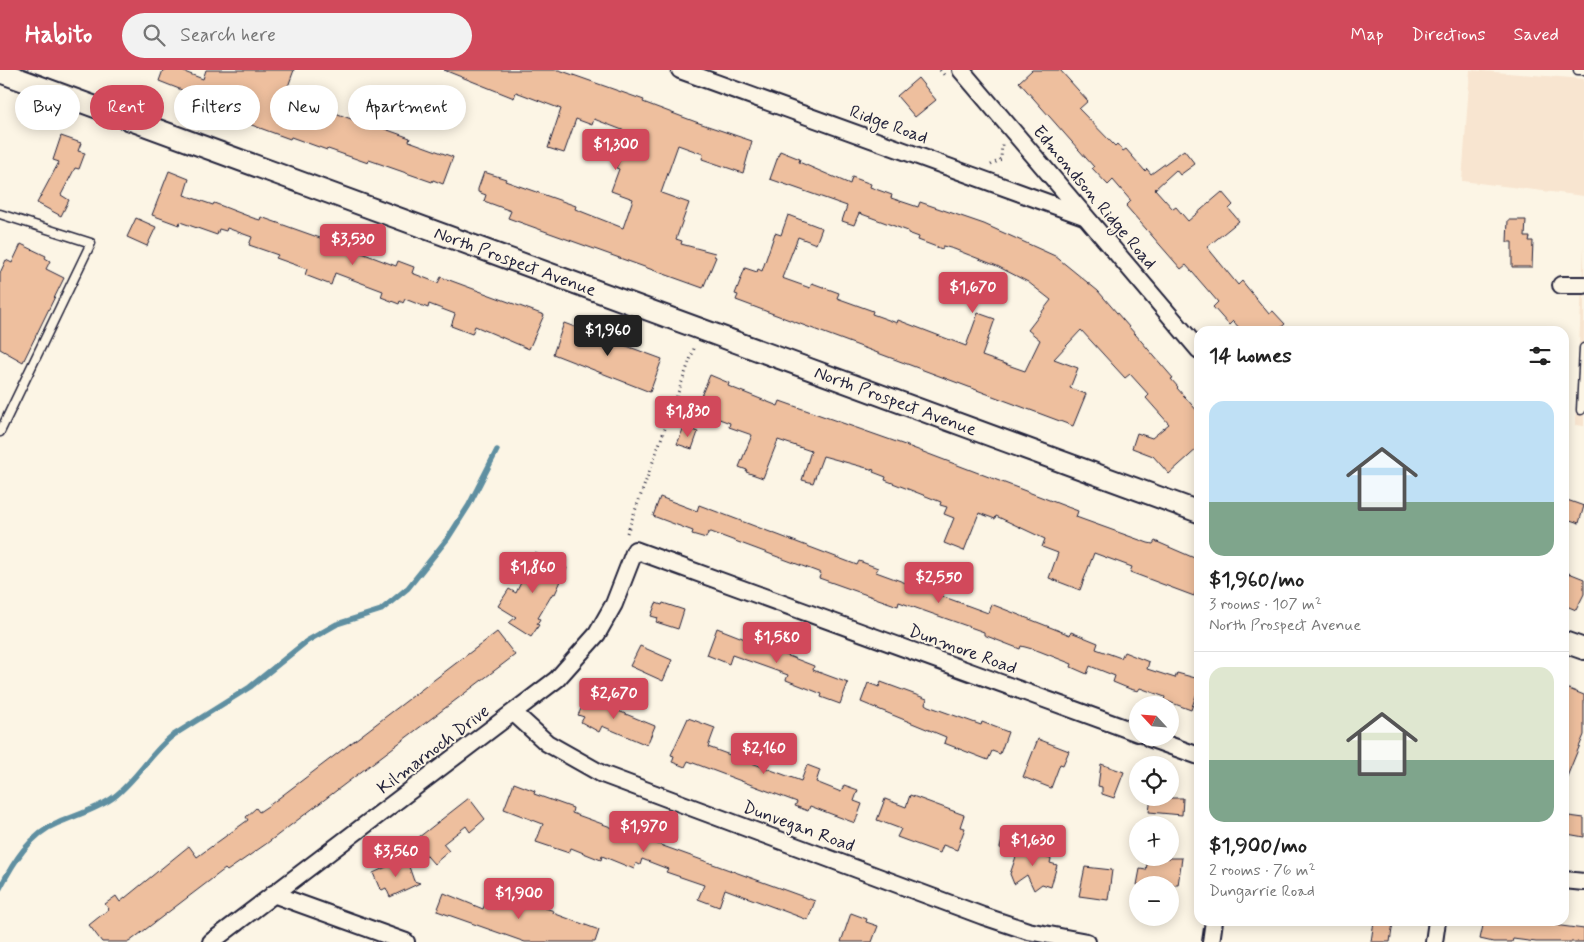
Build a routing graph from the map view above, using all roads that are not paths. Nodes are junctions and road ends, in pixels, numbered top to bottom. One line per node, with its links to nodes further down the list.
1 (680, 70): 7 (street, Ridge Road)
2 (1578, 70): 3 (lane)
3 (1584, 70)
4 (0, 72): 14 (street, North Prospect Avenue)
5 (953, 74): 7 (street, Edmondson Ridge Road)
6 (0, 214): 13 (lane)
7 (1084, 216): 10 (street, Edmondson Ridge Road)
8 (1562, 285): 9 (street)
9 (1584, 285)
10 (1194, 344)
11 (1584, 348): 12 (lane)
12 (1581, 410)
13 (0, 432)
14 (1194, 510)
15 (634, 550): 18 (street, Kilmarnoch Drive); 19 (street, Dunmore Road)
16 (1569, 644): 17 (street)
17 (1584, 650)
18 (514, 713): 24 (street, Kilmarnoch Drive); 29 (street, Dunvegan Road)
19 (1129, 730)
20 (1171, 746): 21 (street)
21 (1194, 754)
22 (1569, 880): 23 (street)
23 (1584, 882)
24 (273, 894): 27 (street, Kilmarnoch Drive); 28 (street)
25 (1213, 926): 30 (street)
26 (1436, 926): 31 (street)
27 (211, 942)
28 (406, 942)
29 (1087, 942)
30 (1211, 942)
31 (1434, 942)

